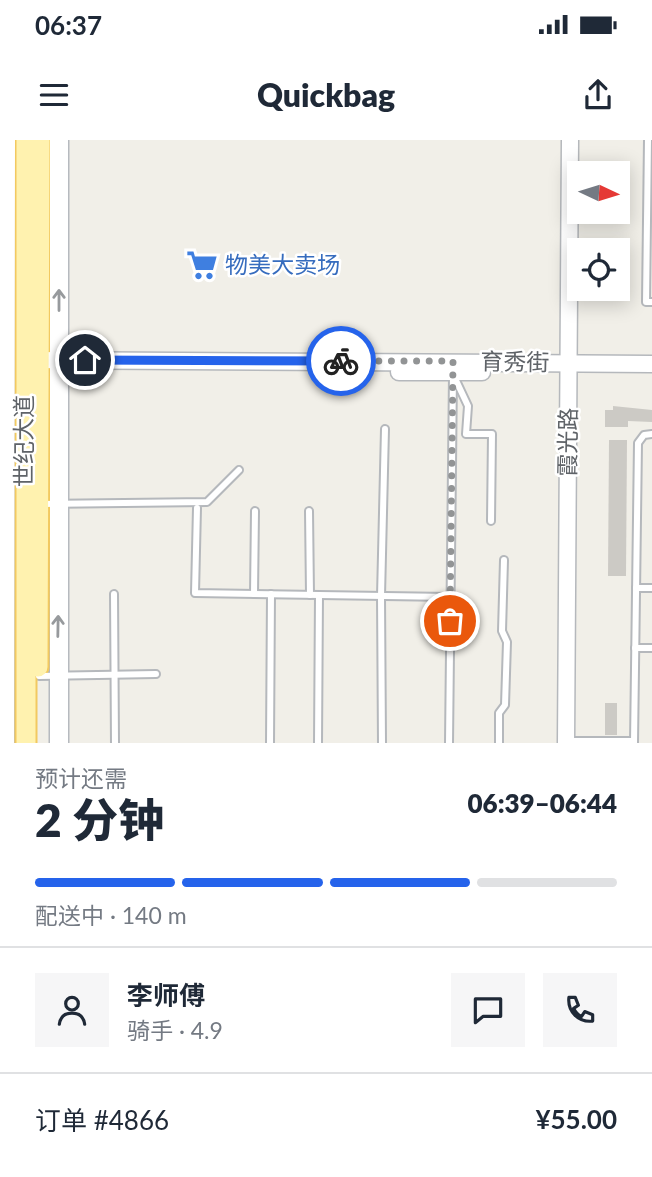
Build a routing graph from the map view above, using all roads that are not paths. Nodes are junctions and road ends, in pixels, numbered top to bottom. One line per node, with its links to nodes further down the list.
1 (6, 140): 10 (main road)
2 (26, 140): 10 (main road, 世纪大道)
3 (40, 140): 10 (main road, 世纪大道)
4 (60, 140): 10 (main road, one-way to 4)
5 (570, 140): 12 (street, 霞光路)
6 (578, 140): 12 (street, 霞光路)
7 (650, 141): 8 (lane)
8 (652, 302)
9 (652, 364): 12 (street, 育秀街)
10 (26, 365): 11 (street, 育秀街); 17 (main road); 18 (main road, 世纪大道); 40 (main road); 41 (main road, 世纪大道)
11 (453, 367): 12 (street, 育秀街); 22 (lane); 32 (lane)
12 (573, 367): 13 (street, 育秀街); 38 (street, 霞光路)
13 (652, 373)
14 (385, 429): 31 (lane)
15 (652, 434): 24 (lane)
16 (239, 470): 17 (lane)
17 (60, 503): 18 (lane); 37 (main road, one-way to 17)
18 (39, 504): 37 (main road, 世纪大道)
19 (197, 508): 27 (lane)
20 (255, 511): 27 (lane)
21 (309, 511): 29 (lane)
22 (491, 521)
23 (504, 560): 49 (lane)
24 (636, 588): 25 (lane); 33 (lane)
25 (652, 588)
26 (114, 594): 35 (lane)
27 (254, 594): 28 (lane)
28 (271, 594): 29 (lane); 45 (lane)
29 (310, 595): 30 (lane)
30 (319, 595): 31 (lane); 46 (lane)
31 (381, 596): 32 (lane); 47 (lane)
32 (450, 597): 48 (lane)
33 (635, 648): 34 (lane); 39 (lane)
34 (652, 648)
35 (113, 674): 36 (lane); 37 (lane); 44 (lane)
36 (156, 674)
37 (48, 676): 42 (main road, 世纪大道); 43 (main road)
38 (570, 742): 39 (lane)
39 (634, 742)
40 (5, 743)
41 (26, 743)
42 (39, 743)
43 (59, 743)
44 (115, 743)
45 (270, 743)
46 (318, 743)
47 (382, 743)
48 (449, 743)
49 (499, 743)

